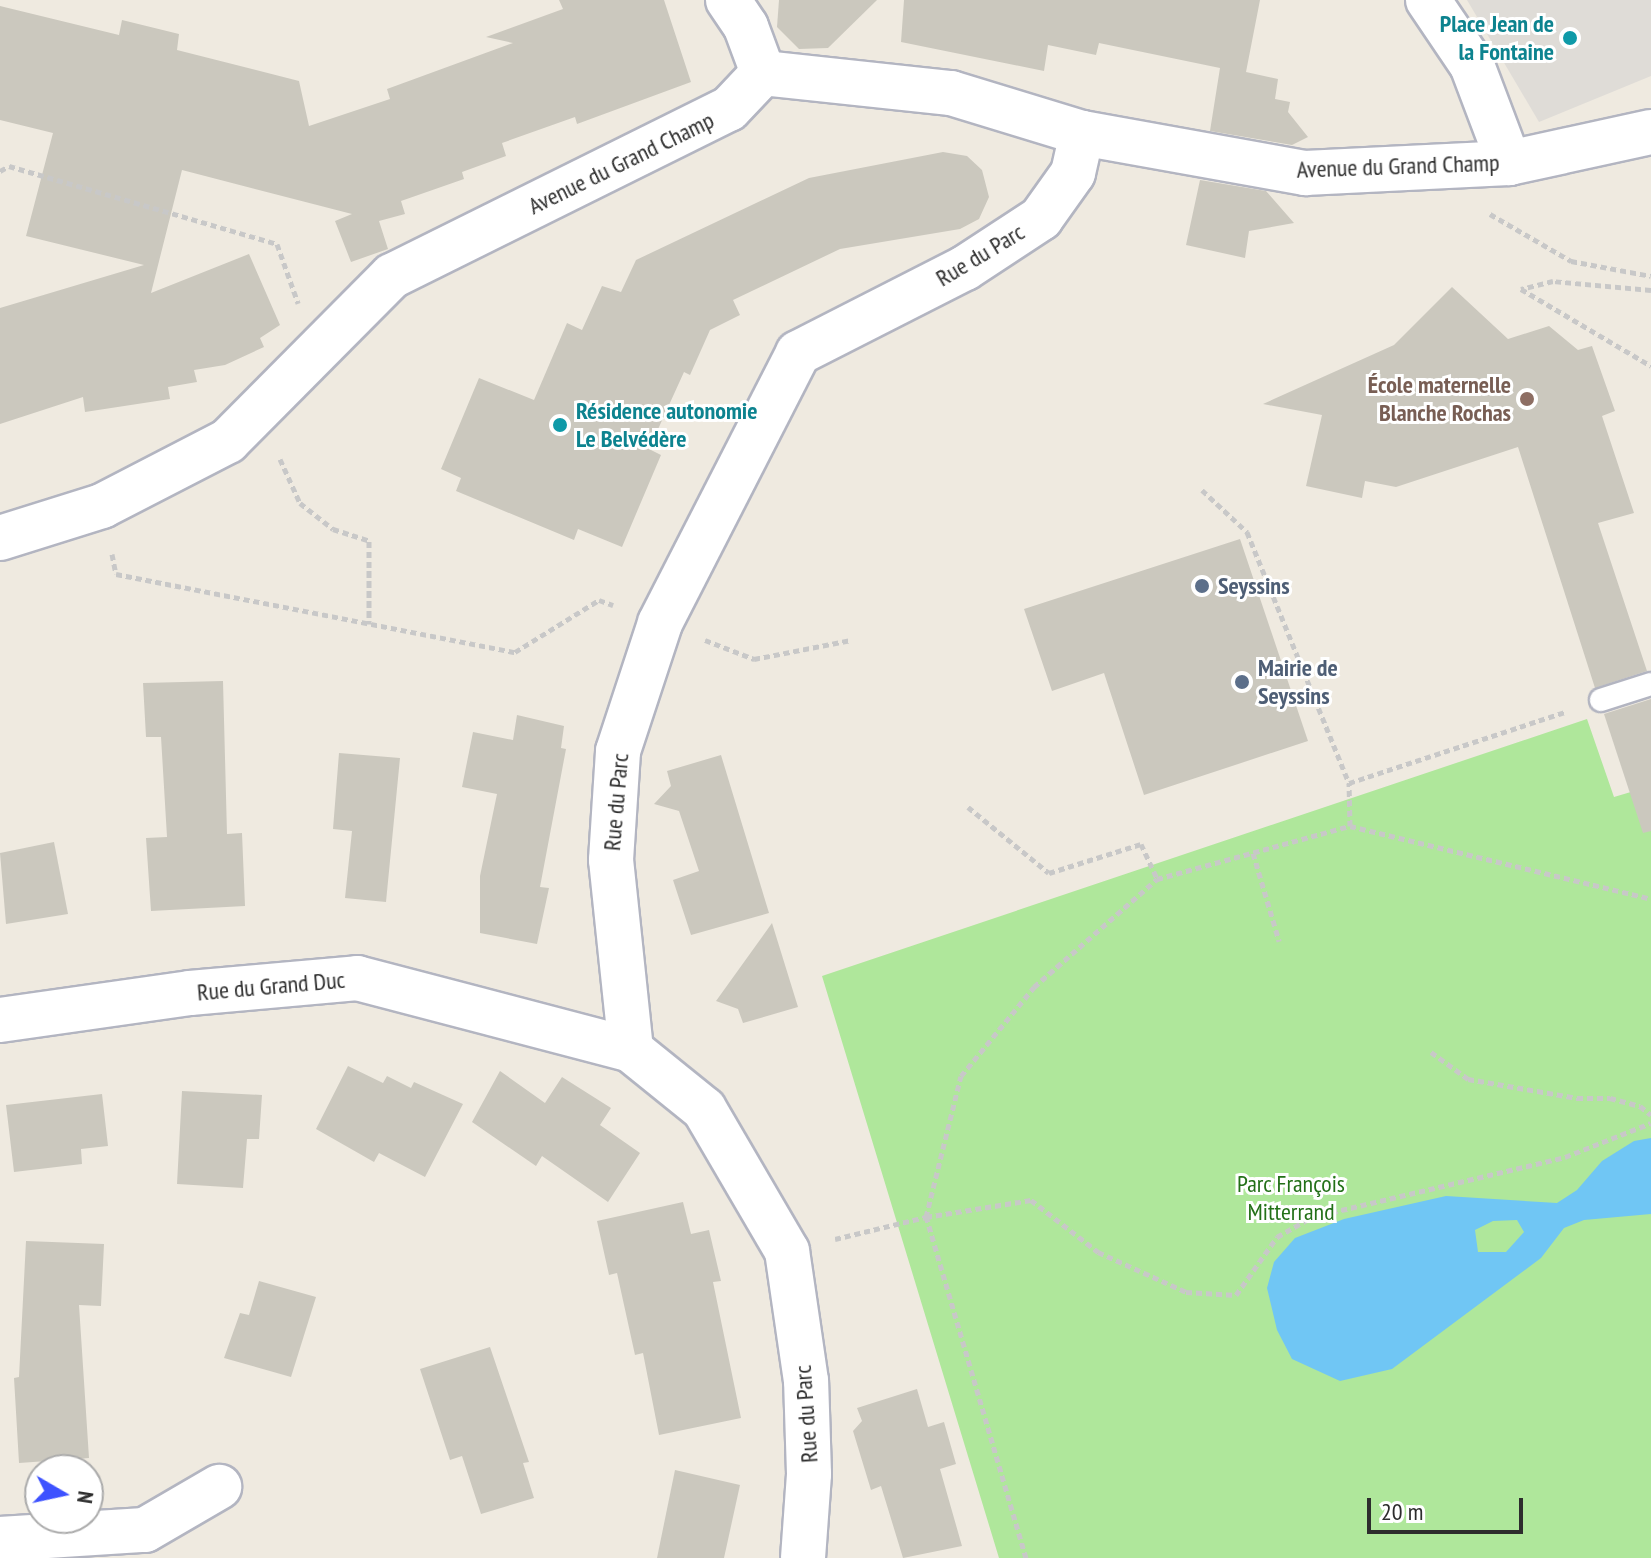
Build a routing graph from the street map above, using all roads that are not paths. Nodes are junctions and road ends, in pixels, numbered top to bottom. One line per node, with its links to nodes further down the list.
1 (728, 0): 3 (street)
2 (1428, 0): 6 (street)
3 (763, 73): 5 (street, Avenue du Grand Champ); 7 (street, Avenue du Grand Champ)
4 (1651, 132): 6 (street, Avenue du Grand Champ)
5 (1082, 133): 6 (street, Avenue du Grand Champ); 11 (street, Rue du Parc)
6 (1493, 163)
7 (0, 538)
8 (1651, 684): 9 (lane)
9 (1601, 700)
10 (0, 1020): 11 (street, Rue du Grand Duc)
11 (631, 1050): 14 (street, Rue du Parc)
12 (219, 1487): 13 (street)
13 (0, 1539)
14 (803, 1558)

